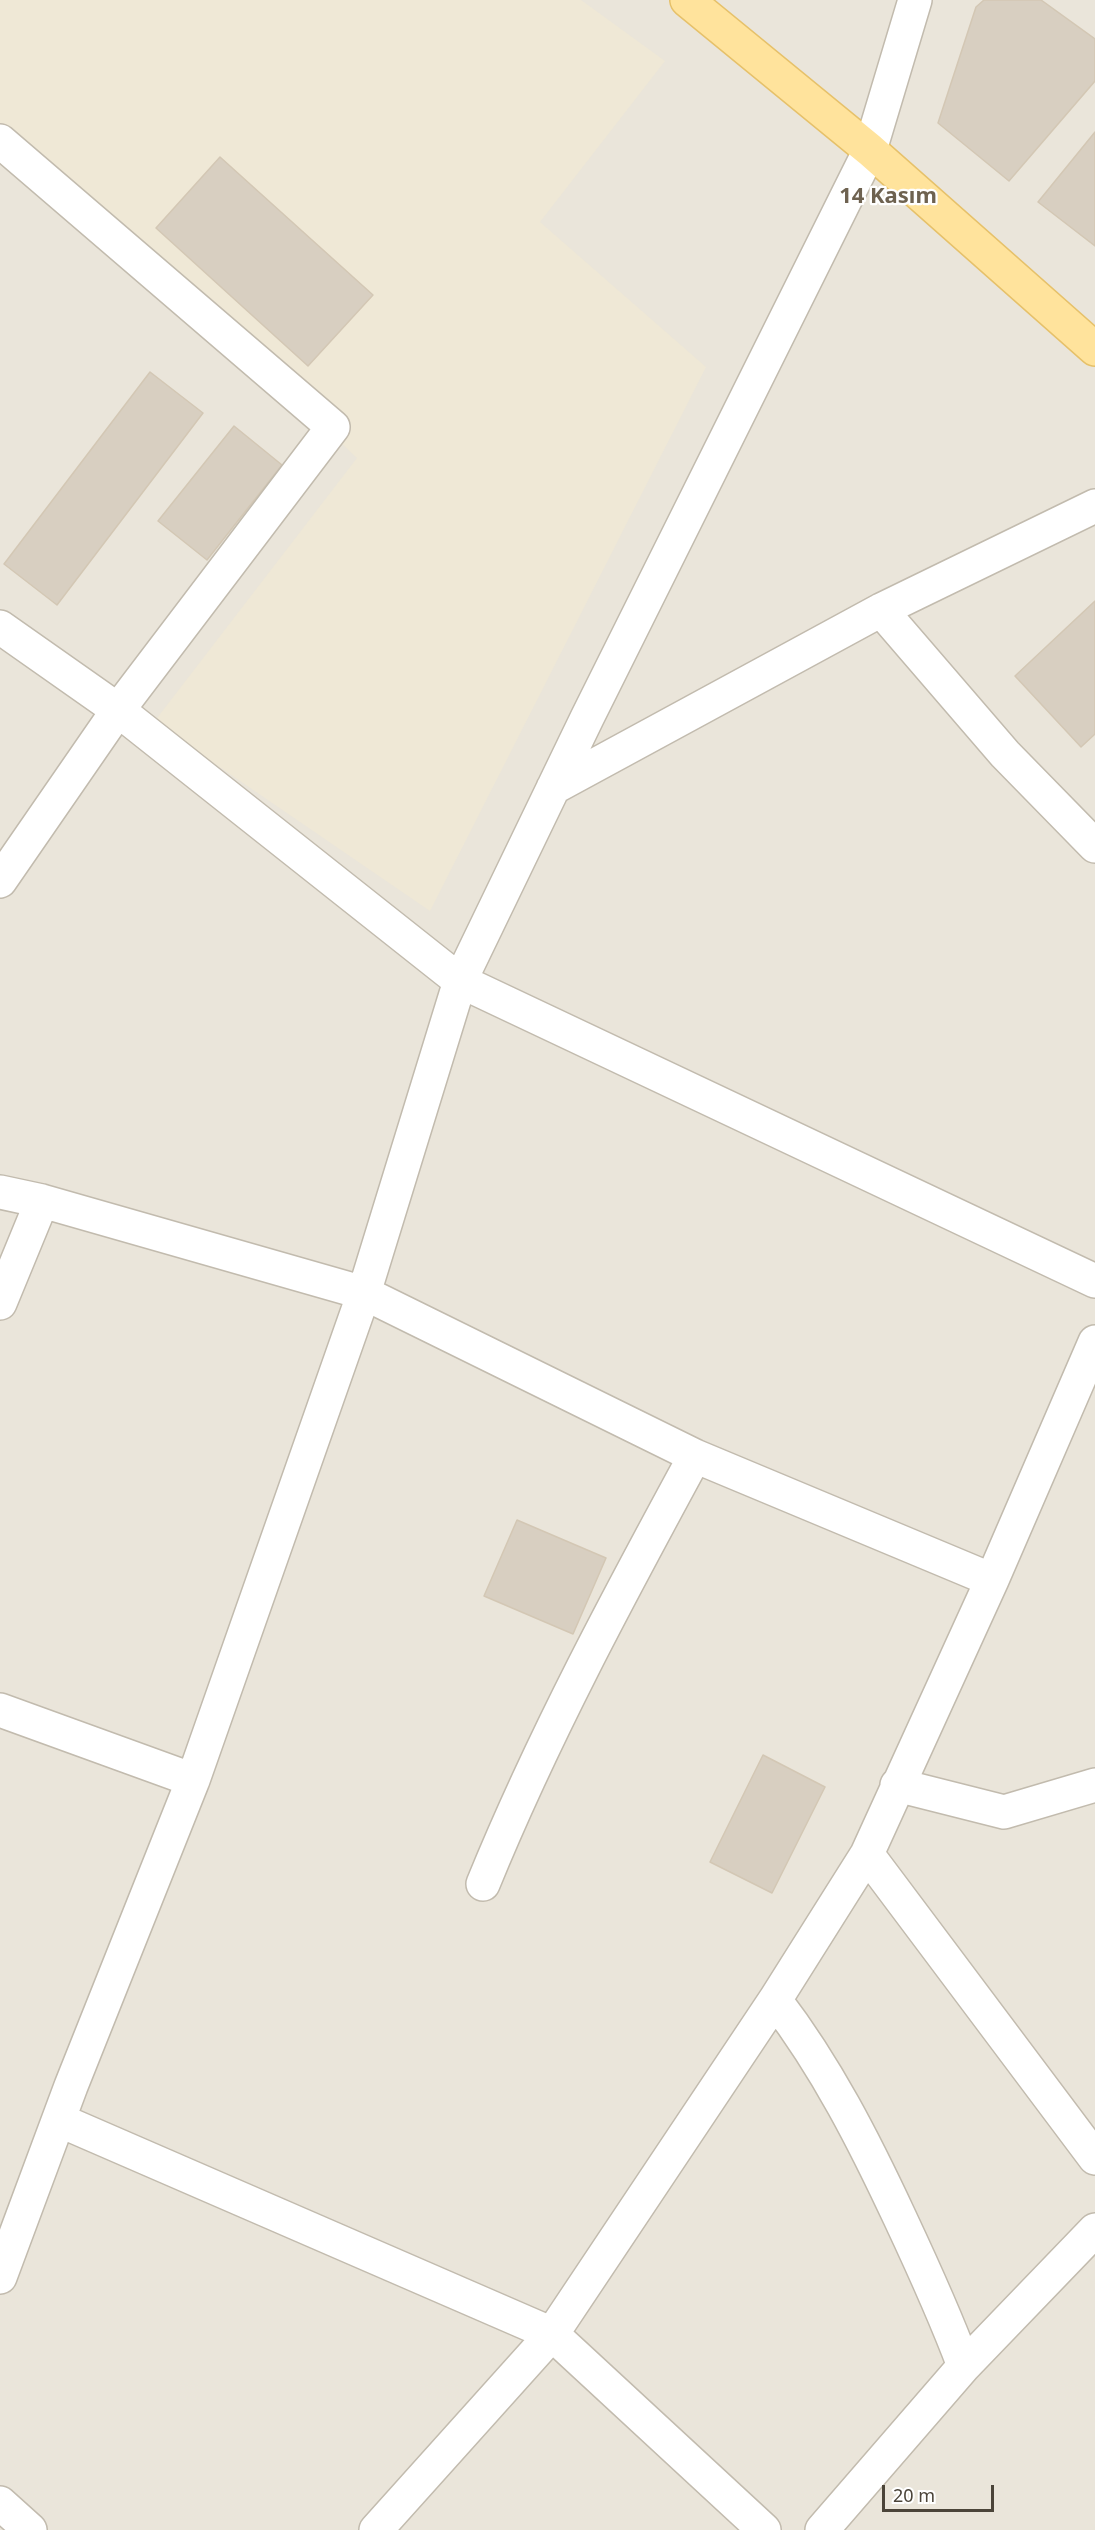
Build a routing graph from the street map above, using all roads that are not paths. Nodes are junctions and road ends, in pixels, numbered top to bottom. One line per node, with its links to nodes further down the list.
1 (687, 0): 4 (main road)
2 (915, 0): 4 (street)
3 (0, 141): 9 (street)
4 (870, 150): 5 (main road); 10 (street)
5 (1095, 349)
6 (1095, 506): 7 (street)
7 (881, 610): 10 (street); 11 (street)
8 (0, 627): 9 (street)
9 (118, 710): 12 (street); 13 (street)
10 (553, 788): 13 (street)
11 (1095, 846)
12 (0, 881)
13 (460, 981): 16 (street); 17 (street)
14 (0, 1192): 15 (street)
15 (42, 1201): 17 (street); 18 (street)
16 (1095, 1281)
17 (364, 1293): 20 (street); 23 (street)
18 (0, 1303)
19 (1095, 1342): 21 (street)
20 (695, 1456): 21 (street); 27 (street)
21 (992, 1580): 24 (street)
22 (0, 1710): 23 (street)
23 (192, 1780): 29 (street)
24 (897, 1785): 25 (street); 26 (street)
25 (1095, 1785)
26 (867, 1854): 28 (street); 30 (street)
27 (483, 1884)
28 (775, 2000): 33 (street); 34 (street)
29 (59, 2120): 32 (street); 33 (street)
30 (1095, 2158)
31 (1095, 2230): 34 (street)
32 (0, 2277)
33 (552, 2334): 37 (street); 38 (street)
34 (964, 2366): 39 (street)
35 (0, 2503): 36 (street)
36 (30, 2530)
37 (376, 2530)
38 (764, 2530)
39 (822, 2530)

